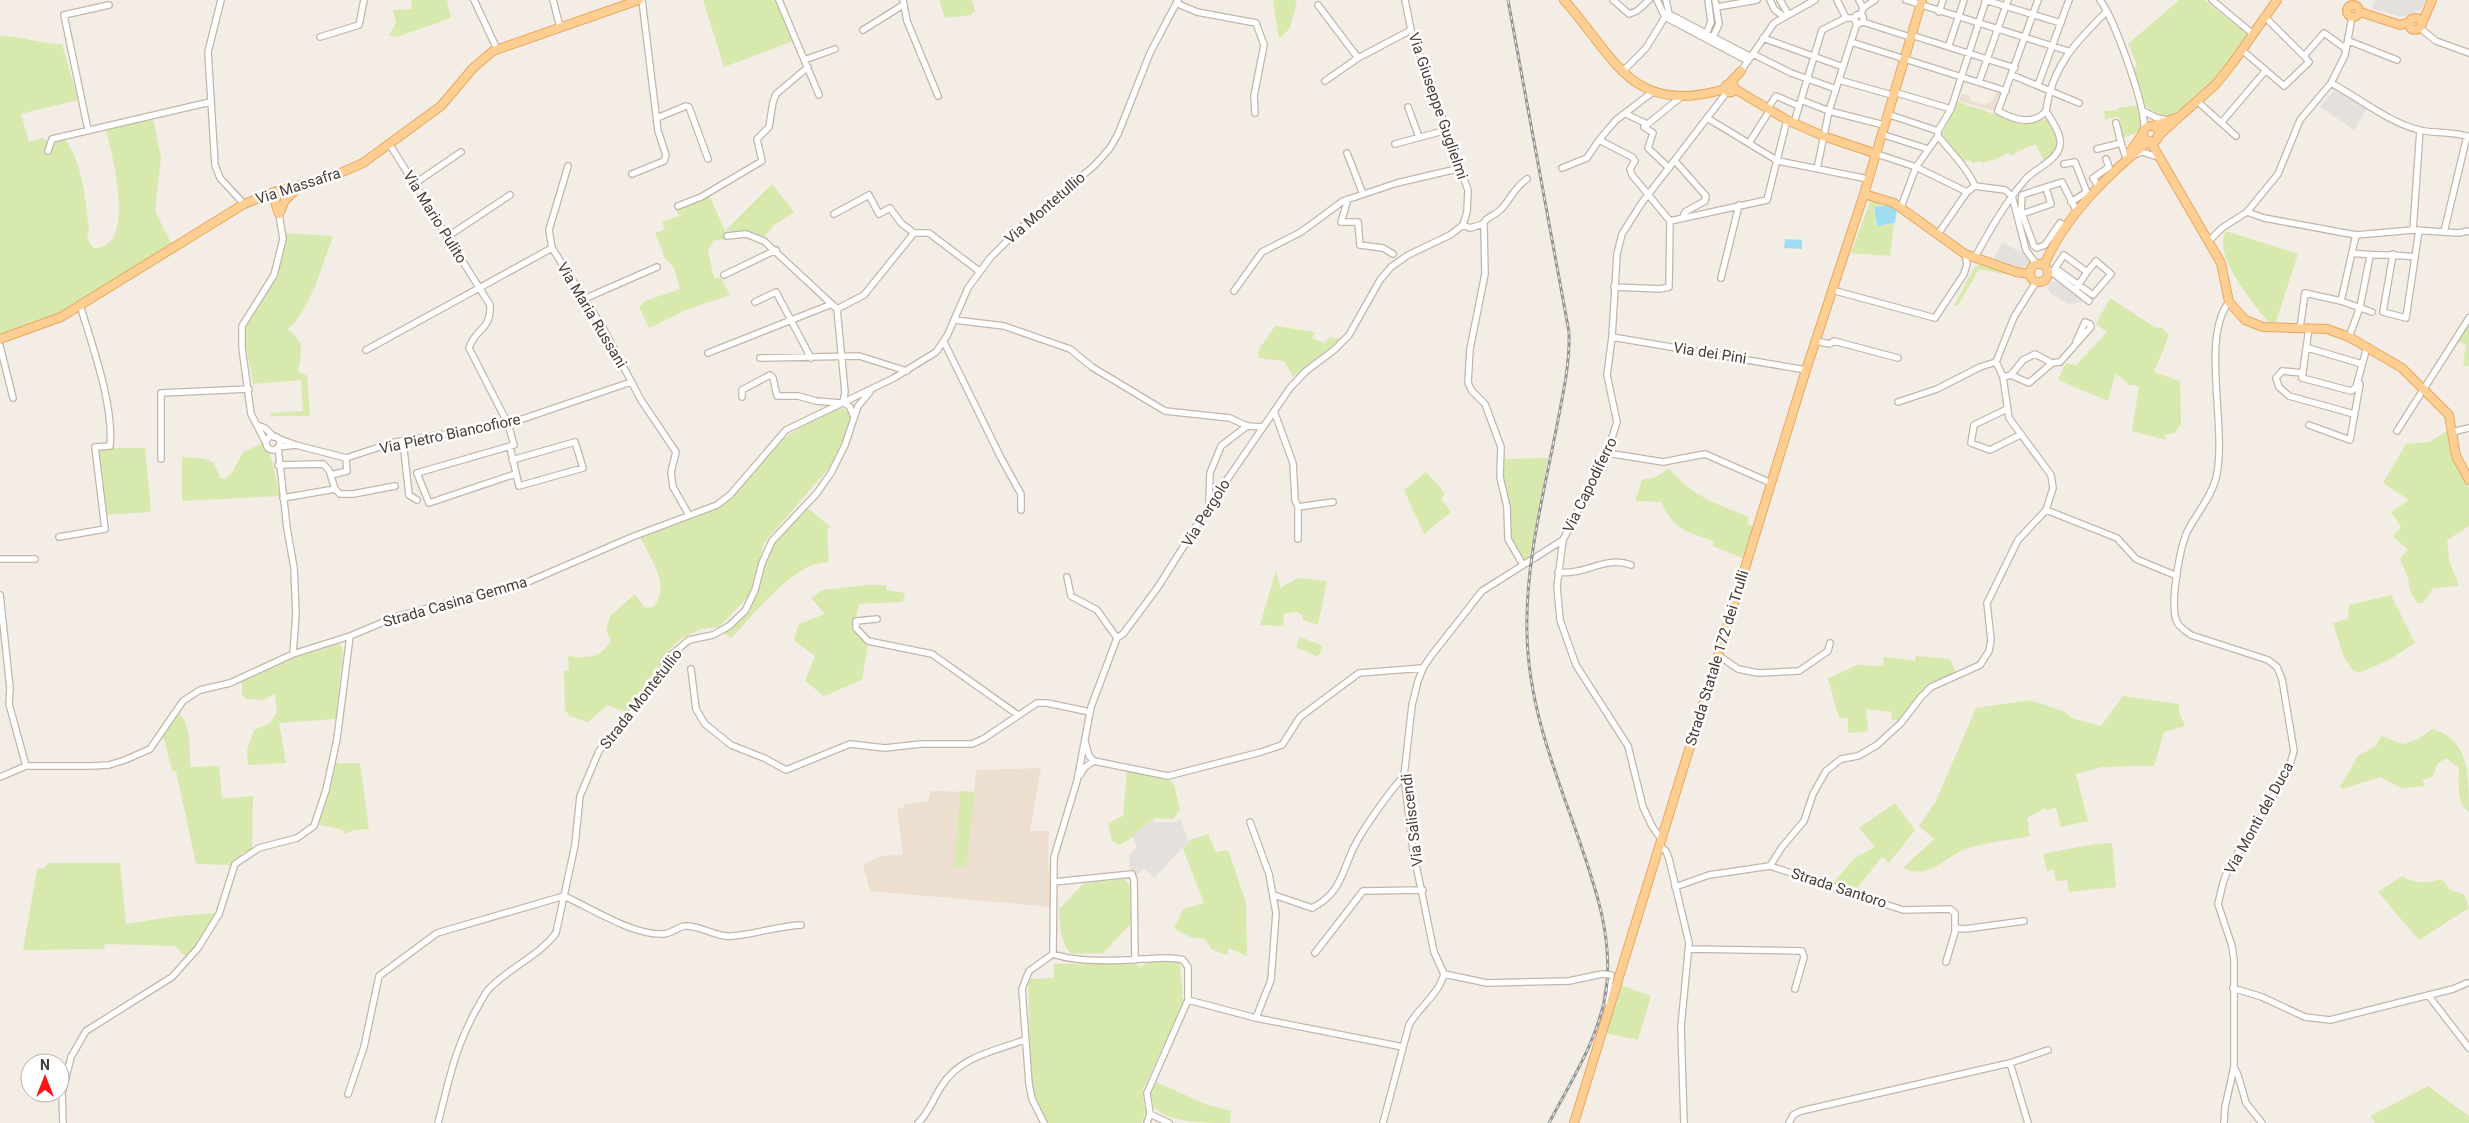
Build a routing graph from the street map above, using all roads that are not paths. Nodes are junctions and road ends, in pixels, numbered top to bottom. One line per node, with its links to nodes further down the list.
1 (221, 0): 112 (street)
2 (364, 0): 65 (street)
3 (474, 0): 73 (street)
4 (553, 0): 57 (street)
5 (641, 0): 57 (main road, Via Massafra); 125 (street)
6 (779, 0): 85 (street)
7 (1405, 0): 60 (street, Via Giuseppe Guglielmi)
8 (1564, 0): 93 (main road)
9 (1612, 0): 10 (street)
10 (1649, 0)
11 (1657, 0): 47 (street)
12 (1666, 0): 47 (street)
13 (1708, 0): 62 (street)
14 (1757, 0): 32 (street)
15 (1770, 0): 40 (street)
16 (1780, 0): 45 (street)
17 (1815, 0): 45 (street)
18 (1837, 0): 50 (street)
19 (1859, 0): 39 (street)
20 (1874, 0): 39 (street)
21 (1906, 0): 34 (street)
22 (1943, 0): 41 (street)
23 (1964, 0): 51 (street)
24 (1985, 0): 35 (street); 55 (street)
25 (2038, 0): 46 (street)
26 (2069, 0): 56 (street)
27 (2100, 0): 42 (street)
28 (2212, 0): 63 (street)
29 (2277, 0): 48 (main road)
30 (2432, 0): 44 (main road)
31 (1177, 2): 121 (street); 222 (street, Via Montetullio)
32 (1716, 2): 66 (street)
33 (903, 3): 59 (street); 109 (street)
34 (1921, 3): 41 (street); 64 (main road, Strada Statale 172 dei Trulli)
35 (2007, 3): 46 (street); 61 (street)
36 (2348, 3): 43 (main road); 49 (main road)
37 (109, 5): 134 (street)
38 (1318, 5): 83 (street)
39 (1863, 8): 53 (street)
40 (1774, 9): 45 (street); 54 (street)
41 (1939, 12): 51 (street)
42 (2106, 12): 77 (street); 118 (street)
43 (2360, 12): 49 (main road); 52 (main road)
44 (2426, 12): 52 (main road); 58 (main road)
45 (1786, 15): 54 (street)
46 (2033, 15): 56 (street); 68 (street)
47 (1667, 16): 62 (street); 81 (street); 93 (street)
48 (2265, 17): 63 (main road); 80 (street)
49 (2352, 17): 69 (street)
50 (1846, 18): 53 (street); 82 (street)
51 (1958, 18): 55 (street); 71 (street)
52 (2412, 20): 58 (main road)
53 (1858, 21): 64 (street); 70 (street)
54 (1774, 23): 67 (street)
55 (1978, 23): 61 (street); 78 (street)
56 (2061, 23): 72 (street)
57 (560, 27): 73 (main road, Via Massafra)
58 (2421, 27): 79 (street)
59 (863, 30)
60 (1411, 30): 83 (street); 135 (street, Via Giuseppe Guglielmi)
61 (1998, 30): 68 (street); 84 (street)
62 (1706, 34): 66 (street)
63 (2253, 34): 76 (main road)
64 (1910, 36): 78 (street); 86 (main road, Strada Statale 172 dei Trulli)
65 (320, 37)
66 (1713, 37): 81 (street)
67 (1763, 38): 81 (street); 82 (street)
68 (2025, 38): 72 (street); 90 (street)
69 (2349, 41): 75 (street); 87 (street)
70 (1851, 42): 86 (street); 89 (street)
71 (1950, 45)
72 (2052, 47): 77 (street); 101 (street)
73 (497, 49): 149 (main road, Via Massafra)
74 (835, 49): 85 (street)
75 (2346, 49): 80 (street); 100 (street)
76 (2242, 50): 91 (street); 111 (main road)
77 (2068, 52): 104 (street)
78 (1969, 53): 84 (street); 95 (street)
79 (2469, 53)
80 (2304, 56): 91 (street)
81 (1751, 57): 92 (street); 96 (street)
82 (1814, 57): 89 (street); 96 (street)
83 (1358, 58): 98 (street)
84 (1988, 59): 90 (street); 99 (street)
85 (804, 60): 88 (street)
86 (1903, 60): 95 (street); 108 (main road, Strada Statale 172 dei Trulli)
87 (2397, 60)
88 (808, 67): 107 (street); 189 (street)
89 (1843, 67): 97 (street)
90 (2015, 68): 94 (street)
91 (2266, 70): 130 (street)
92 (1741, 71): 102 (main road)
93 (1622, 72): 106 (main road)
94 (2012, 75): 101 (street); 105 (street)
95 (1961, 77): 99 (street); 117 (street)
96 (1808, 80): 103 (street); 113 (street)
97 (1840, 80): 103 (street); 108 (street)
98 (1325, 81)
99 (1979, 82): 105 (street)
100 (2331, 83): 136 (street); 194 (street)
101 (2038, 85): 104 (street)
102 (1730, 88): 110 (main road); 116 (main road); 126 (street, Via Capodiferro)
103 (1836, 89): 120 (street)
104 (2050, 90): 114 (street); 119 (street)
105 (2006, 91): 119 (street)
106 (1654, 92): 110 (main road); 122 (street)
107 (818, 94)
108 (1893, 94): 117 (street); 123 (main road, Strada Statale 172 dei Trulli)
109 (938, 96)
110 (1681, 97): 131 (street)
111 (2197, 101): 124 (main road); 130 (street)
112 (210, 102): 134 (street); 188 (street)
113 (1800, 103): 116 (street); 120 (street); 128 (street)
114 (2079, 103)
115 (1408, 106): 142 (street)
116 (1769, 109): 128 (main road); 146 (street)
117 (1951, 109): 139 (street)
118 (2142, 109): 127 (street); 133 (street); 137 (street)
119 (2046, 110): 184 (street)
120 (1829, 111): 132 (street); 140 (street)
121 (1255, 113)
122 (1626, 114): 131 (street); 145 (street)
123 (1887, 114): 132 (main road, Strada Statale 172 dei Trulli); 139 (street)
124 (2181, 116): 127 (main road); 144 (main road)
125 (657, 118): 158 (street); 169 (street)
126 (1707, 118): 146 (street); 161 (street, Via Capodiferro)
127 (2170, 120): 133 (main road)
128 (1790, 121): 140 (main road); 159 (street)
129 (2116, 123): 147 (street)
130 (2221, 123): 141 (street)
131 (1645, 125): 167 (street)
132 (1884, 125): 138 (main road, Strada Statale 172 dei Trulli)
133 (2152, 126): 137 (main road); 144 (main road)
134 (88, 130): 152 (street)
135 (1447, 130): 142 (street); 165 (street, Via Giuseppe Guglielmi)
136 (2420, 130): 143 (street); 202 (street)
137 (2143, 132): 144 (main road); 157 (main road)
138 (1881, 134): 150 (street); 155 (main road, Strada Statale 172 dei Trulli)
139 (1938, 134): 150 (street); 174 (street)
140 (1823, 136): 155 (main road); 168 (street)
141 (2236, 136)
142 (1419, 137): 148 (street)
143 (2468, 137): 204 (street)
144 (2153, 139): 157 (main road); 160 (main road)
145 (1599, 140): 166 (street); 182 (street)
146 (1749, 143): 159 (street)
147 (2121, 143): 151 (street); 157 (street)
148 (1395, 144)
149 (390, 145): 172 (street, Via Mario Pulito); 173 (main road, Via Massafra)
150 (1928, 149): 164 (street)
151 (2097, 149)
152 (48, 151)
153 (461, 152): 172 (street)
154 (1348, 153): 179 (street)
155 (1874, 153): 164 (street); 171 (main road, Strada Statale 172 dei Trulli)
156 (2106, 158): 175 (street)
157 (2126, 158): 160 (street); 175 (main road)
158 (708, 159)
159 (1778, 160): 168 (street); 190 (street)
160 (2162, 161): 210 (main road)
161 (1675, 162): 167 (street, Via Capodiferro); 197 (street)
162 (2064, 164): 183 (street)
163 (568, 166): 211 (street)
164 (1916, 167): 178 (street); 191 (street)
165 (1461, 168): 179 (street); 200 (street, Via Giuseppe Guglielmi)
166 (1562, 168)
167 (1669, 168): 182 (street, Via Capodiferro)
168 (1817, 169): 171 (street)
169 (632, 174)
170 (1526, 179): 199 (street)
171 (1868, 179): 180 (main road, Strada Statale 172 dei Trulli)
172 (414, 184): 209 (street, Via Mario Pulito)
173 (301, 185): 177 (main road, Via Massafra); 192 (main road)
174 (1975, 186): 178 (street); 184 (street)
175 (2098, 186): 183 (main road)
176 (2046, 188): 187 (street); 196 (street); 196 (street)
177 (277, 191): 185 (main road, Via Massafra); 192 (main road)
178 (1967, 192): 206 (street)
179 (1363, 194): 186 (street)
180 (1864, 194): 191 (main road); 231 (main road, Strada Statale 172 dei Trulli)
181 (510, 195): 209 (street)
182 (1649, 195): 198 (street); 228 (street, Via Capodiferro)
183 (2088, 195): 187 (street); 193 (main road)
184 (2012, 196): 219 (street); 220 (street)
185 (259, 198): 188 (main road, Via Massafra); 192 (main road)
186 (1348, 199): 214 (street); 232 (street)
187 (2071, 202): 193 (street)
188 (244, 204): 238 (main road, Via Massafra)
189 (678, 206)
190 (1738, 206): 197 (street); 226 (street)
191 (1901, 207): 206 (main road)
192 (279, 210): 272 (street)
193 (2077, 212): 201 (main road)
194 (2247, 212): 207 (street); 210 (street)
195 (834, 214): 205 (street)
196 (2022, 214): 201 (street)
197 (1683, 217): 198 (street)
198 (1670, 220): 228 (street)
199 (1483, 224): 200 (street); 324 (street)
200 (1463, 225): 282 (street, Via Pergolo)
201 (2067, 227): 220 (main road)
202 (2416, 230): 204 (street); 207 (street); 218 (street)
203 (2469, 231): 204 (street)
204 (2444, 232)
205 (914, 233): 222 (street); 239 (street)
206 (1938, 234): 215 (main road)
207 (2356, 235): 213 (street)
208 (727, 236): 212 (street)
209 (447, 237): 229 (street, Via Mario Pulito)
210 (2209, 242): 237 (main road)
211 (552, 248): 229 (street); 233 (street, Via Maria Russani)
212 (776, 250): 225 (street); 239 (street)
213 (2352, 253): 217 (street); 235 (street)
214 (1393, 254)
215 (1965, 254): 219 (main road); 231 (street)
216 (2393, 254): 217 (street); 218 (street); 218 (street)
217 (2370, 256): 240 (street)
218 (2415, 256)
219 (1974, 257): 224 (main road)
220 (2042, 266): 224 (main road); 227 (main road); 230 (street)
221 (657, 267): 233 (street)
222 (979, 271): 243 (street, Via Montetullio)
223 (2087, 272): 230 (street); 230 (street); 230 (street)
224 (2030, 274): 227 (main road)
225 (724, 275)
226 (1722, 278)
227 (2036, 282): 262 (street)
228 (1614, 287): 247 (street, Via Capodiferro)
229 (480, 288): 256 (street); 286 (street, Via Mario Pulito)
230 (2077, 288): 234 (street)
231 (1832, 290): 250 (main road, Strada Statale 172 dei Trulli)
232 (1234, 291)
233 (584, 299): 270 (street, Via Maria Russani)
234 (2089, 301)
235 (2341, 301): 240 (street); 245 (street)
236 (755, 302): 244 (street)
237 (2229, 302): 245 (main road); 327 (street, Via Monti del Duca)
238 (80, 305): 249 (main road, Via Massafra); 319 (street)
239 (835, 307): 244 (street); 258 (street)
240 (2360, 307): 241 (street); 248 (street)
241 (2372, 312)
242 (2469, 318): 273 (street)
243 (955, 320): 251 (street, Via Montetullio); 288 (street)
244 (791, 322): 257 (street); 260 (street)
245 (2300, 328): 246 (main road)
246 (2309, 328): 248 (main road); 255 (street)
247 (1612, 337): 265 (street, Via dei Pini); 300 (street, Via Capodiferro)
248 (2349, 337): 254 (main road)
249 (0, 340)
250 (1816, 341): 261 (street); 265 (main road, Strada Statale 172 dei Trulli)
251 (944, 342): 266 (street, Via Montetullio); 316 (street)
252 (2076, 342): 263 (street)
253 (0, 346): 276 (street)
254 (2369, 347): 264 (street); 273 (main road); 283 (street)
255 (2308, 348): 264 (street); 268 (street)
256 (366, 350)
257 (708, 353)
258 (842, 356): 260 (street); 266 (street); 274 (street)
259 (760, 358): 260 (street)
260 (811, 358)
261 (1898, 358)
262 (1996, 362): 269 (street); 278 (street)
263 (2052, 364): 267 (street); 267 (street)
264 (2362, 364): 268 (street)
265 (1806, 370): 308 (main road, Strada Statale 172 dei Trulli)
266 (907, 371): 271 (street, Via Montetullio)
267 (2011, 375): 269 (street)
268 (2303, 375): 283 (street)
269 (2003, 377): 281 (street)
270 (631, 382): 286 (street, Via Pietro Biancofiore); 318 (street, Via Maria Russani)
271 (878, 386): 277 (street, Strada Casina Gemma); 280 (street, Strada Montetullio)
272 (249, 388): 285 (street); 302 (street)
273 (2422, 389): 291 (street); 292 (main road)
274 (846, 392): 277 (street); 279 (street)
275 (742, 397): 279 (street)
276 (13, 398)
277 (851, 398): 279 (street, Strada Casina Gemma); 280 (street)
278 (1898, 402)
279 (841, 403): 280 (street); 284 (street); 318 (street, Strada Casina Gemma)
280 (858, 406): 284 (street, Strada Montetullio)
281 (2007, 409): 293 (street); 293 (street)
282 (1274, 411): 289 (street, Via Pergolo); 315 (street)
283 (2354, 414): 287 (street)
284 (853, 416): 353 (street, Strada Montetullio)
285 (257, 424): 294 (street); 297 (street)
286 (508, 424): 295 (street, Via Pietro Biancofiore); 298 (street)
287 (2309, 425)
288 (1247, 426): 289 (street); 314 (street)
289 (1262, 428): 314 (street, Via Pergolo)
290 (2469, 428): 292 (street)
291 (2397, 431)
292 (2452, 432): 307 (main road)
293 (2020, 435): 317 (street)
294 (275, 437): 296 (street); 297 (street); 299 (street)
295 (403, 441): 301 (street, Via Pietro Biancofiore); 312 (street)
296 (296, 445): 299 (street); 301 (street)
297 (268, 446): 299 (street); 304 (street)
298 (510, 446): 303 (street); 305 (street)
299 (278, 448): 304 (street)
300 (1608, 452): 308 (street); 321 (street, Via Capodiferro)
301 (346, 458): 306 (street)
302 (161, 459)
303 (512, 460): 305 (street); 305 (street)
304 (278, 465): 306 (street); 311 (street)
305 (515, 474)
306 (331, 475): 310 (street)
307 (2469, 480)
308 (1771, 483): 335 (main road, Strada Statale 172 dei Trulli)
309 (395, 486): 310 (street)
310 (335, 489): 311 (street)
311 (283, 498): 334 (street)
312 (416, 500)
313 (1333, 502): 315 (street)
314 (1209, 506): 332 (street, Via Pergolo)
315 (1298, 507): 320 (street)
316 (1021, 510)
317 (2046, 510): 327 (street); 348 (street)
318 (689, 516): 331 (street, Strada Casina Gemma)
319 (58, 537)
320 (1298, 539)
321 (1563, 540): 324 (street, Via Saliscendi); 326 (street, Via Capodiferro)
322 (0, 559): 323 (street)
323 (35, 559)
324 (1523, 565): 336 (street, Via Saliscendi)
325 (1630, 565): 326 (street)
326 (1558, 572): 347 (street, Via Capodiferro)
327 (2177, 576): 364 (street, Via Monti del Duca)
328 (1067, 577): 332 (street)
329 (0, 595): 342 (street)
330 (877, 618): 339 (street)
331 (350, 636): 334 (street, Strada Casina Gemma); 378 (street)
332 (1117, 638): 338 (street, Via Pergolo)
333 (1830, 643): 335 (street)
334 (293, 654): 342 (street, Strada Casina Gemma)
335 (1718, 655): 347 (main road, Strada Statale 172 dei Trulli)
336 (1423, 668): 341 (street); 343 (street, Via Saliscendi)
337 (691, 669): 339 (street)
338 (1090, 712): 339 (street); 340 (street, Via Pergolo)
339 (1018, 715)
340 (1084, 738): 341 (street); 345 (street, Via Pergolo)
341 (1094, 761): 345 (street)
342 (26, 766): 344 (street, Strada Casina Gemma)
343 (1404, 776): 351 (street, Via Saliscendi); 352 (street)
344 (0, 777)
345 (1077, 781): 349 (street, Via Pergolo)
346 (1250, 822): 352 (street)
347 (1660, 842): 350 (street, Via Capodiferro); 368 (main road, Strada Statale 172 dei Trulli)
348 (1770, 866): 350 (street, Strada Santoro); 356 (street, Strada Santoro)
349 (1054, 882): 359 (street, Via Pergolo); 360 (street)
350 (1675, 887): 357 (street, Via Capodiferro)
351 (1423, 890): 358 (street); 362 (street, Via Saliscendi)
352 (1274, 895): 369 (street)
353 (564, 896): 355 (street); 376 (street); 379 (street, Strada Montetullio)
354 (2024, 921): 356 (street)
355 (801, 925)
356 (1956, 928): 361 (street)
357 (1689, 949): 365 (street); 386 (street, Via Capodiferro)
358 (1315, 953)
359 (1053, 954): 360 (street); 370 (street)
360 (1135, 960): 367 (street)
361 (1946, 962)
362 (1444, 974): 368 (street, bridge); 371 (street)
363 (2467, 983): 366 (street)
364 (2234, 988): 366 (street); 375 (street)
365 (1795, 989)
366 (2428, 995): 372 (street)
367 (1188, 1000): 369 (street); 377 (street)
368 (1609, 1008): 385 (main road, Strada Statale 172 dei Trulli)
369 (1256, 1018): 371 (street)
370 (1024, 1040): 380 (street); 381 (street)
371 (1404, 1047): 384 (street)
372 (2469, 1048)
373 (2048, 1050): 374 (street)
374 (2010, 1063): 387 (street); 388 (street)
375 (2234, 1068): 389 (street); 390 (street)
376 (348, 1094)
377 (1150, 1114): 382 (street); 383 (street)
378 (62, 1123)
379 (438, 1123)
380 (918, 1123)
381 (1044, 1123)
382 (1147, 1123)
383 (1169, 1123)
384 (1383, 1123)
385 (1574, 1123)
386 (1684, 1123)
387 (1789, 1123)
388 (2028, 1123)
389 (2224, 1123)
390 (2262, 1123)

